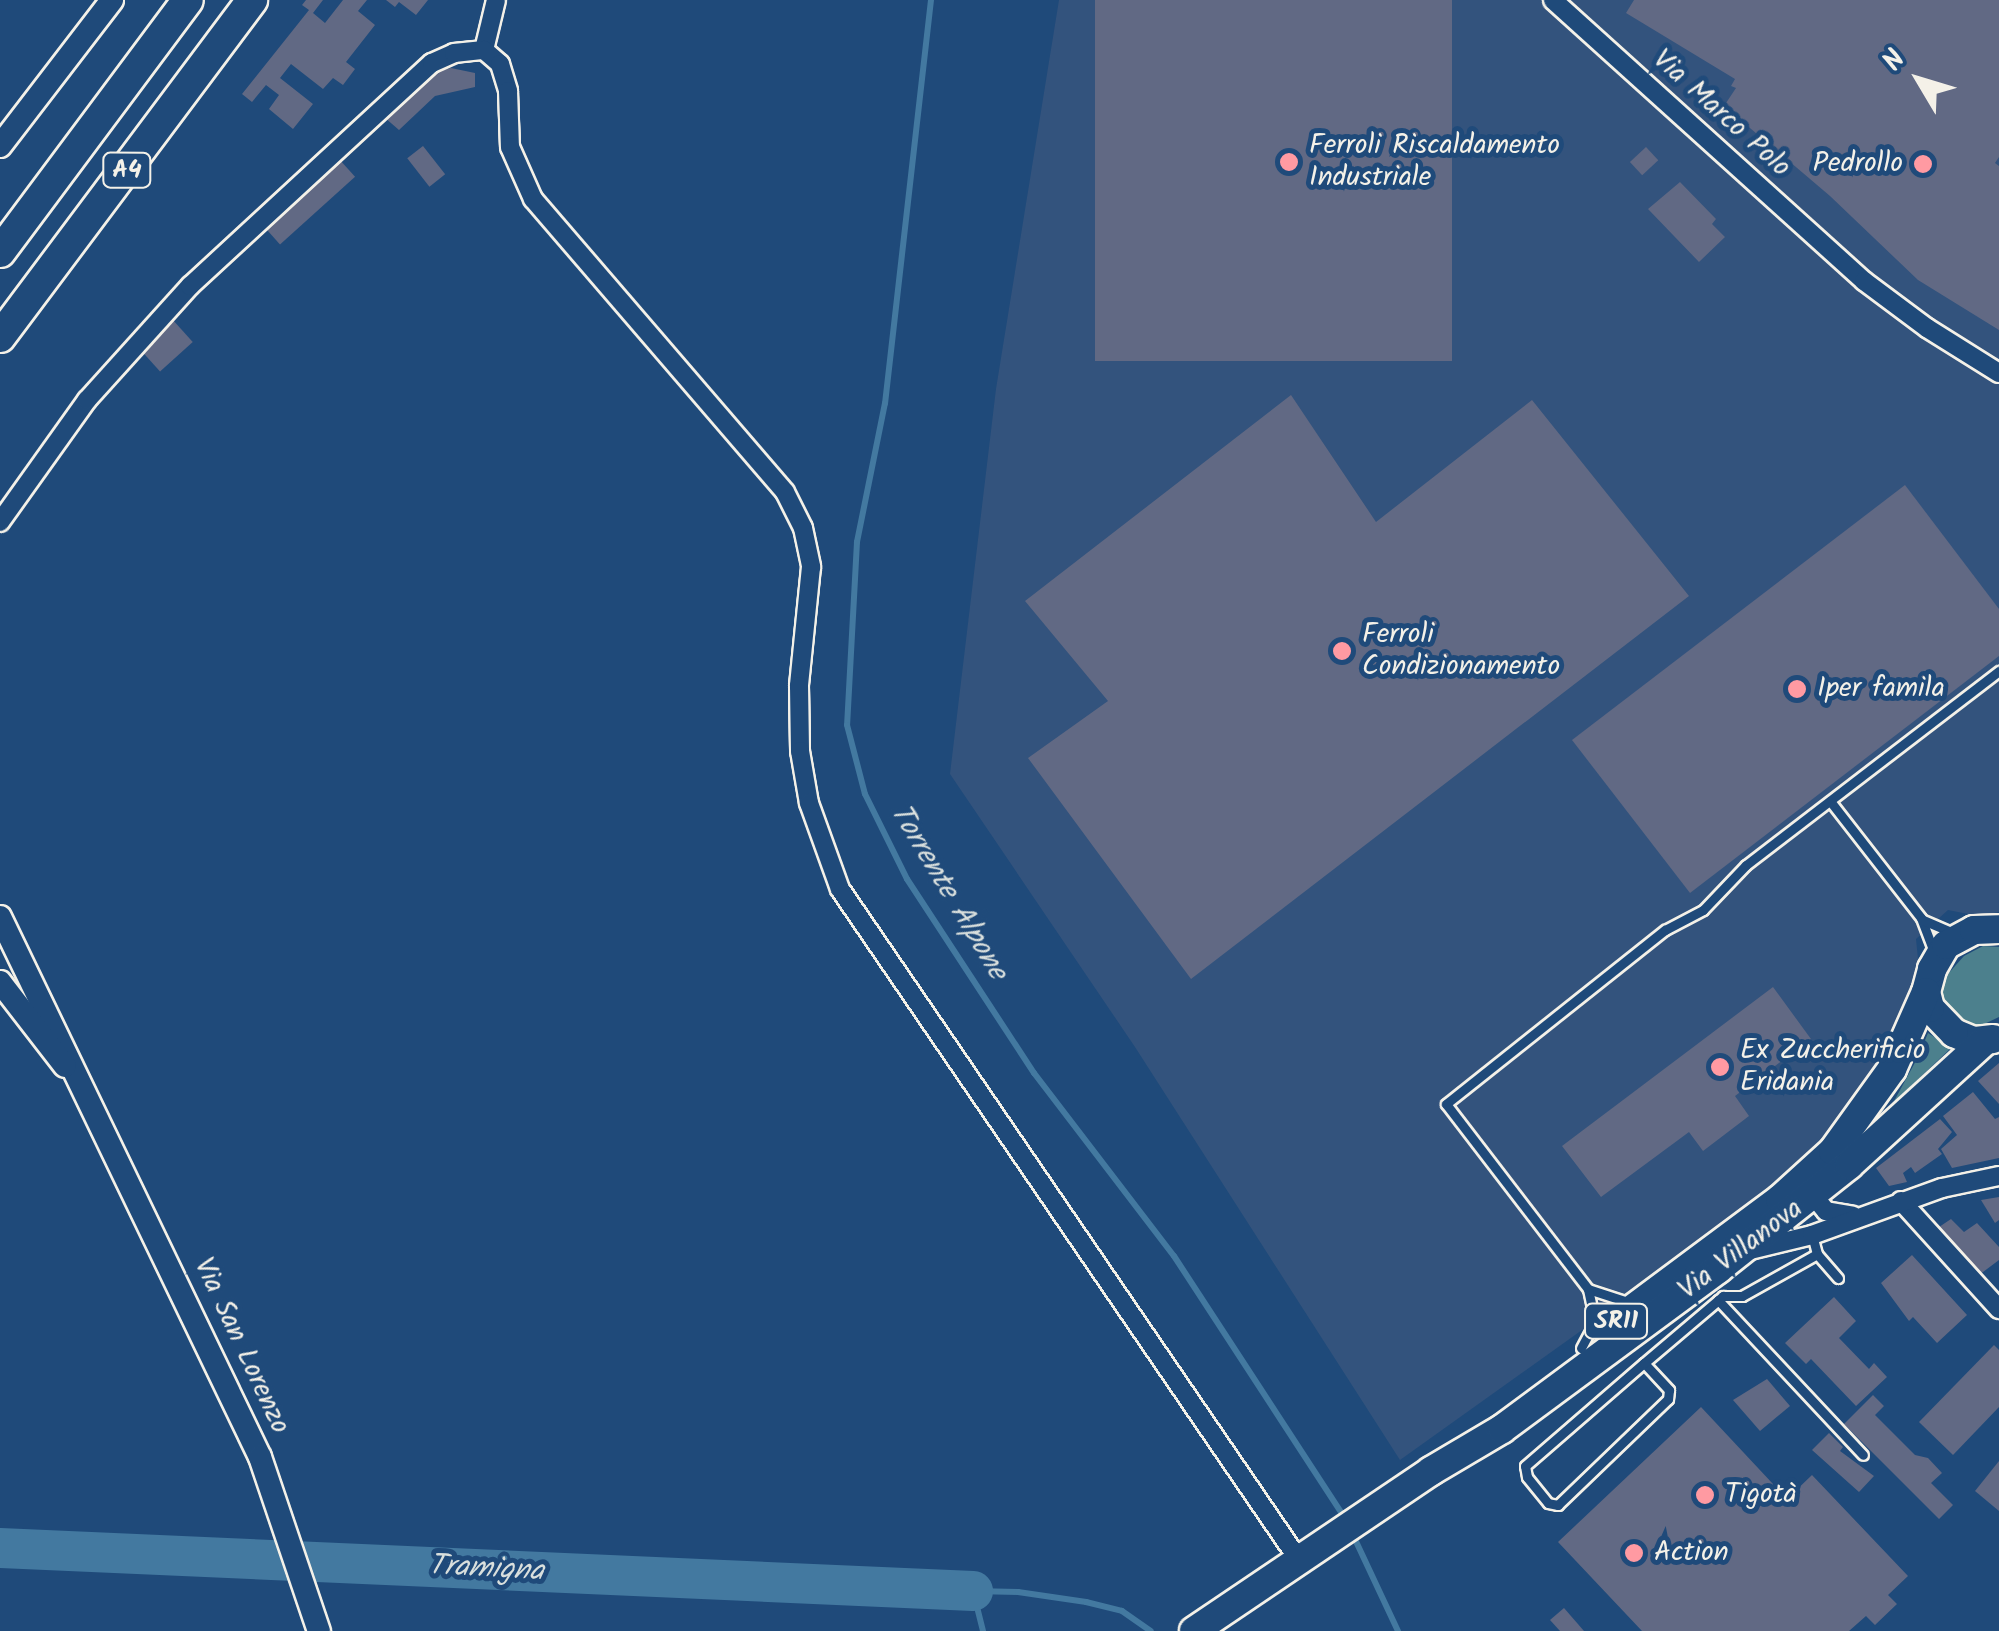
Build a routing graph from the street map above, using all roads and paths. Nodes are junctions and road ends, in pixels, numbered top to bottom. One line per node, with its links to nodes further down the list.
1 (112, 0): 7 (street)
2 (188, 0): 8 (highway, A4)
3 (252, 0): 9 (highway, A4)
4 (496, 0): 6 (street)
5 (1552, 0): 10 (street, Via Marco Polo)
6 (484, 50): 11 (street); 38 (street)
7 (0, 146)
8 (0, 252)
9 (0, 337)
10 (1999, 373)
11 (0, 522)
12 (1999, 671): 13 (lane)
13 (1830, 801): 15 (lane); 30 (lane)
14 (0, 916): 22 (street, Via San Lorenzo)
15 (1921, 918): 17 (lane); 18 (lane)
16 (1998, 928): 17 (main road)
17 (1962, 935): 18 (main road, SR11)
18 (1935, 962): 20 (main road, SR11)
19 (0, 982): 22 (street, Via San Lorenzo)
20 (1926, 992): 21 (main road); 27 (main road, Via Villanova / SR11)
21 (1992, 1039): 24 (main road, Via Villanova / SR11)
22 (88, 1096): 40 (street, Via San Lorenzo)
23 (1999, 1176): 25 (street)
24 (1813, 1194): 26 (street); 27 (main road, Via Villanova / SR11)
25 (1901, 1201): 26 (street); 33 (street)
26 (1853, 1216): 28 (street)
27 (1743, 1238): 28 (street); 31 (main road, Via Villanova / SR11); 32 (main road, Via Villanova / SR11)
28 (1814, 1245): 29 (lane); 31 (lane)
29 (1838, 1278)
30 (1588, 1289): 32 (lane); 34 (lane)
31 (1716, 1291): 35 (lane); 36 (lane); 37 (main road, Via Villanova / SR11)
32 (1640, 1304): 34 (main road, Via Villanova / SR11)
33 (1999, 1309)
34 (1582, 1348): 37 (main road, Via Villanova / SR11)
35 (1644, 1363): 35 (lane)
36 (1863, 1455)
37 (1431, 1471): 38 (main road, Via Villanova / SR11)
38 (1299, 1560): 39 (main road, SR11)
39 (1194, 1630)
40 (319, 1631)

